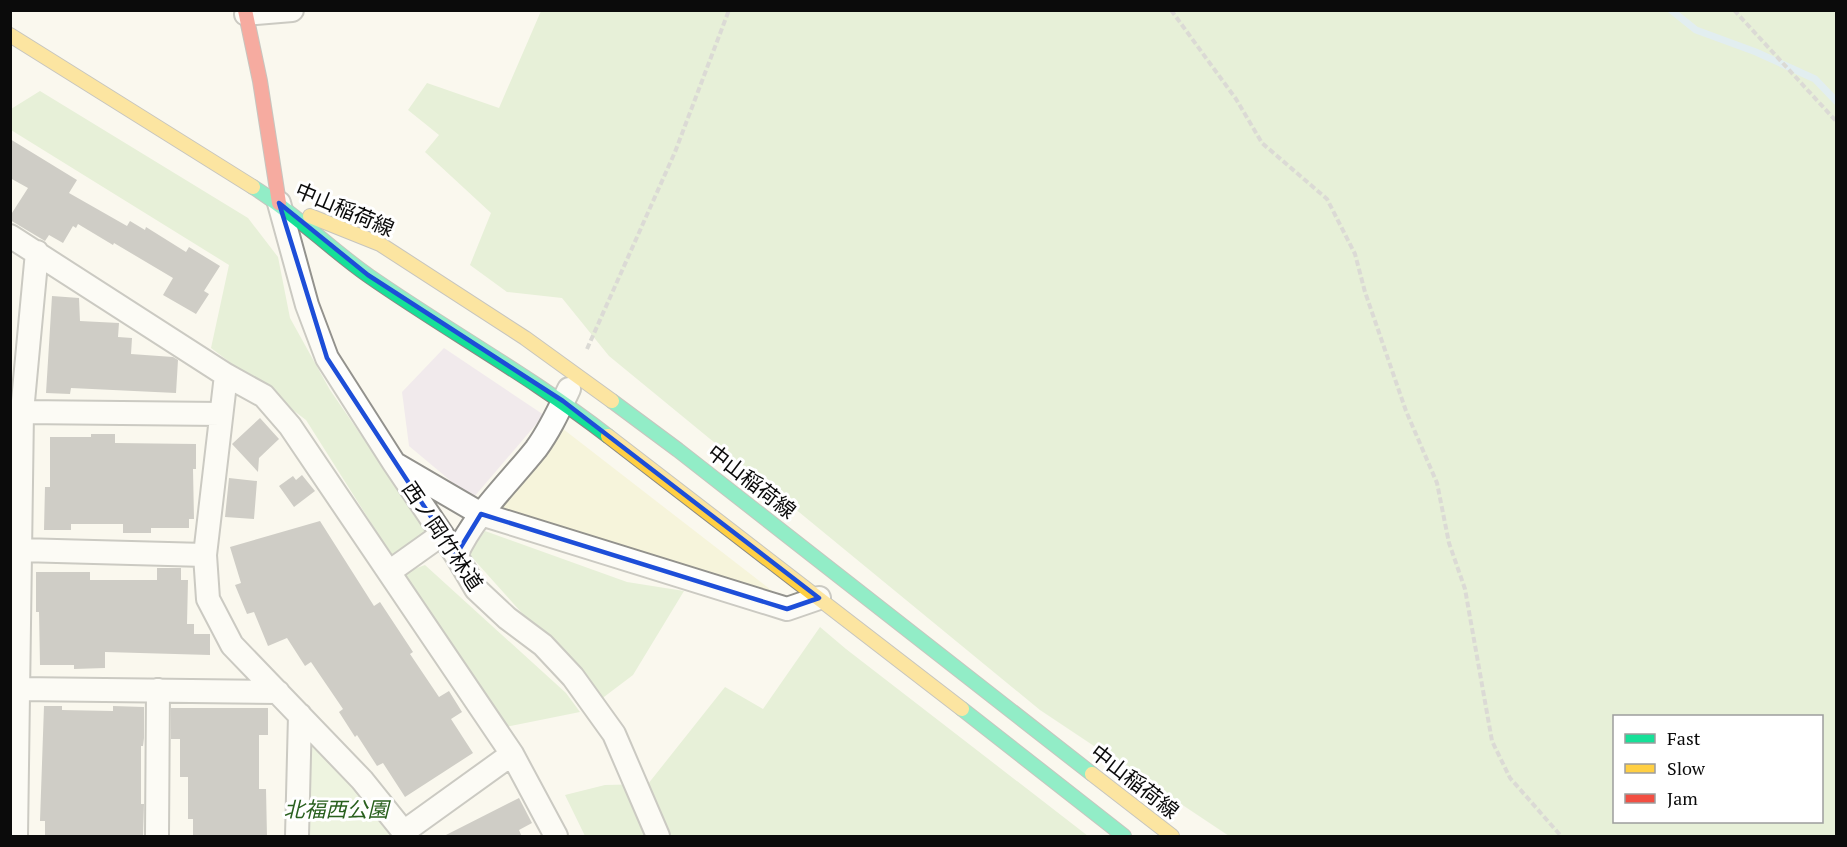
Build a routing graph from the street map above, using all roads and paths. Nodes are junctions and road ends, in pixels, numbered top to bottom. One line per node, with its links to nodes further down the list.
1 (292, 10): 5 (street)
2 (729, 10): 11 (path)
3 (1171, 10): 37 (path)
4 (1734, 10): 7 (path)
5 (246, 12): 8 (main road, 中山稲荷線)
6 (10, 35): 8 (main road)
7 (1836, 121)
8 (279, 203): 11 (main road, 中山稲荷線); 13 (main road, 中山稲荷線); 16 (street, 西ノ岡竹林道)
9 (10, 236): 10 (street)
10 (37, 252): 12 (street); 14 (street)
11 (575, 374): 13 (street); 36 (main road, 中山稲荷線)
12 (226, 375): 15 (street); 22 (street)
13 (563, 401): 17 (street); 23 (main road, 中山稲荷線)
14 (22, 412): 15 (street); 19 (street)
15 (221, 414): 20 (street)
16 (394, 463): 17 (street); 18 (street, 西ノ岡竹林道)
17 (481, 514): 21 (street); 23 (street)
18 (441, 535): 21 (street, 西ノ岡竹林道); 22 (street)
19 (20, 550): 20 (street); 24 (street)
20 (205, 555): 26 (street)
21 (456, 555): 34 (street, 西ノ岡竹林道)
22 (389, 572): 28 (street)
23 (819, 598): 35 (main road, 中山稲荷線)
24 (18, 689): 25 (street); 30 (street)
25 (158, 690): 26 (street); 31 (street)
26 (278, 692): 27 (street)
27 (300, 715): 29 (street); 32 (street)
28 (512, 754): 29 (street); 33 (street)
29 (406, 834)
30 (16, 837)
31 (157, 837)
32 (297, 837)
33 (556, 837)
34 (658, 837)
35 (1124, 837)
36 (1172, 837)
37 (1561, 837)

